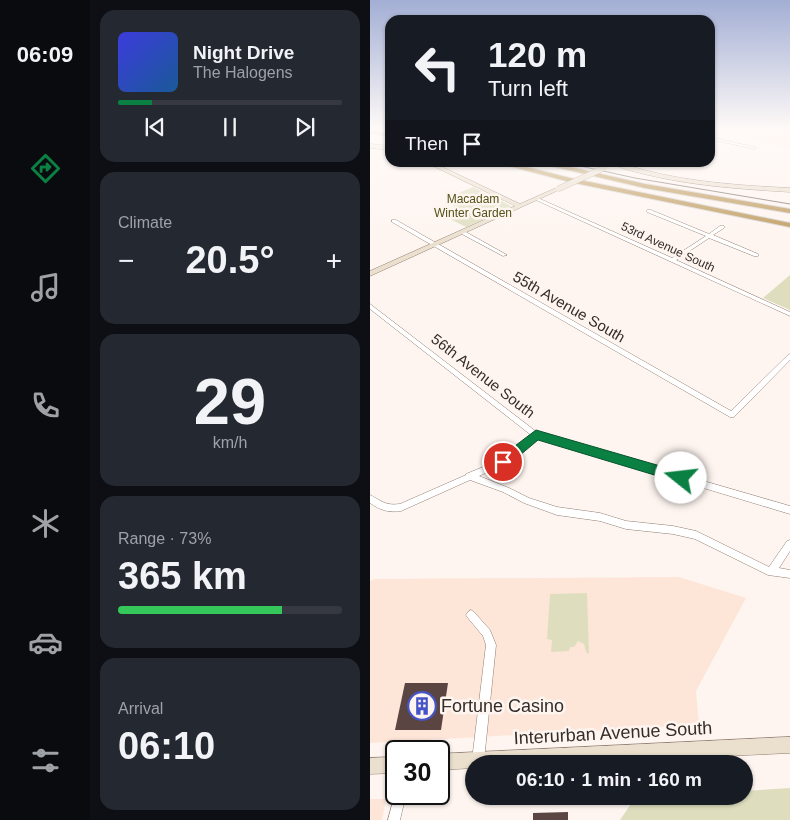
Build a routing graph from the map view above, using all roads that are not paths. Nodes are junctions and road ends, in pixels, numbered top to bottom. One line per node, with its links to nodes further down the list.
1 (438, 167): 9 (street)
2 (518, 167): 14 (highway)
3 (560, 167): 6 (highway)
4 (605, 167): 8 (street, bridge)
5 (625, 167): 7 (street)
6 (602, 177): 11 (highway); 12 (highway)
7 (790, 190)
8 (537, 199): 9 (street); 21 (street, 53rd Avenue South)
9 (520, 206): 16 (street)
10 (649, 211): 17 (street)
11 (790, 211)
12 (790, 216)
13 (394, 221): 18 (street, 55th Avenue South)
14 (790, 225)
15 (722, 227): 17 (street)
16 (462, 232): 18 (street); 19 (street)
17 (710, 236): 20 (street); 21 (street)
18 (436, 244): 22 (street); 25 (street, 55th Avenue South)
19 (505, 255)
20 (756, 255)
21 (673, 260): 24 (street, 53rd Avenue South)
22 (370, 274)
23 (370, 306): 26 (street, 56th Avenue South)
24 (790, 314)
25 (790, 356)
26 (536, 435): 27 (street); 29 (street, 56th Avenue South)
27 (469, 476): 28 (street); 31 (street)
28 (370, 498)
29 (790, 510)
30 (790, 544): 31 (street)
31 (771, 572): 32 (street)
32 (790, 574)
33 (471, 615): 35 (street)
34 (790, 745): 36 (street, Interurban Avenue South)
35 (479, 755)
36 (570, 755)
37 (450, 761): 38 (street, Interurban Avenue South)
38 (465, 761)
39 (385, 765): 40 (street)
40 (370, 766)
41 (397, 805): 42 (street)
42 (394, 820)

